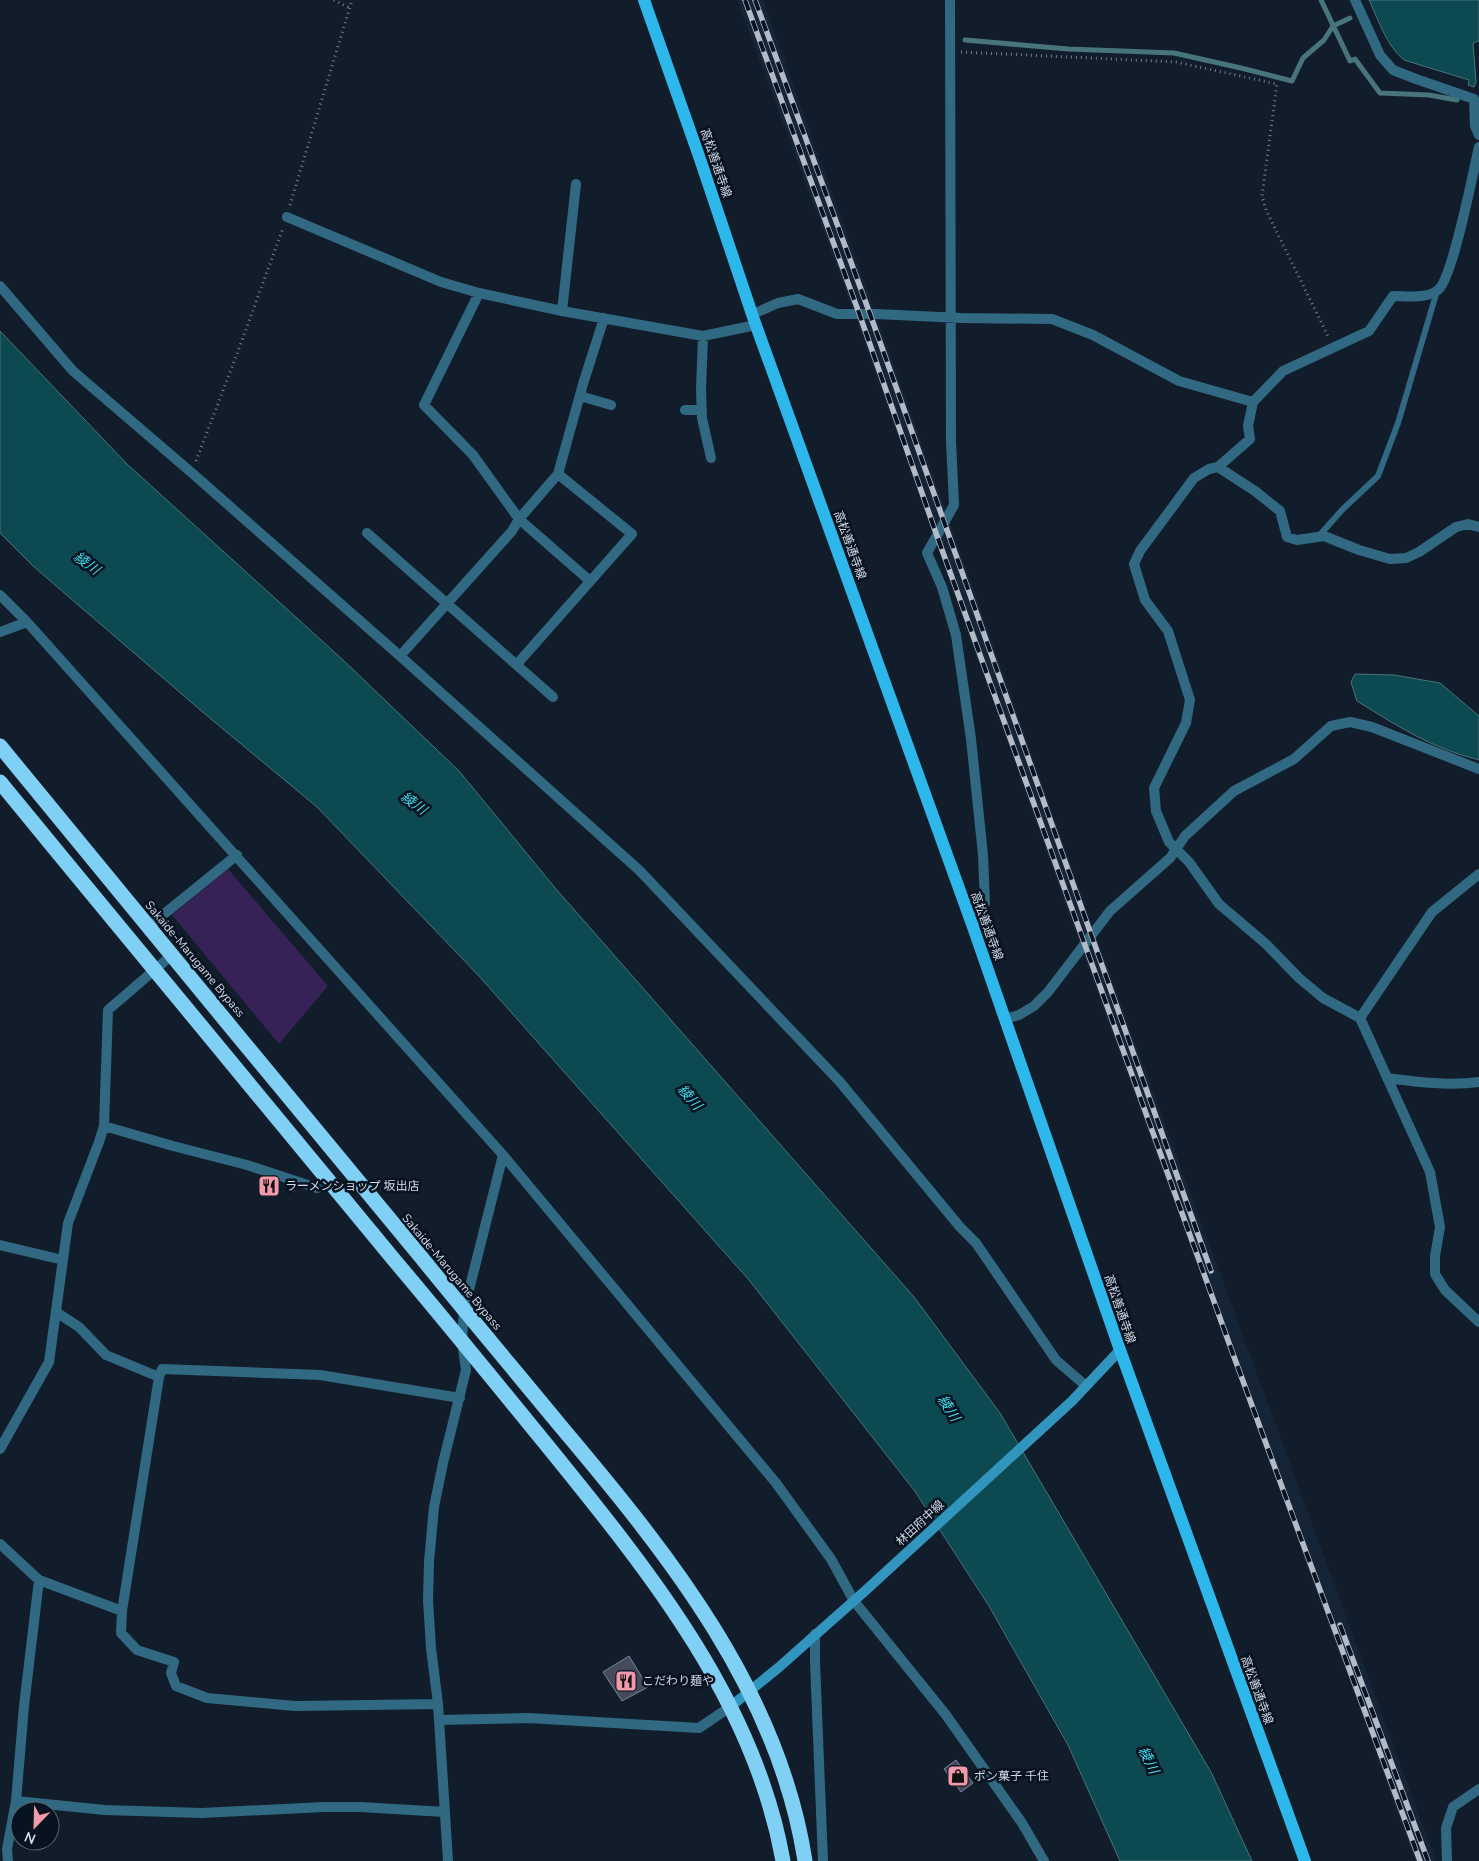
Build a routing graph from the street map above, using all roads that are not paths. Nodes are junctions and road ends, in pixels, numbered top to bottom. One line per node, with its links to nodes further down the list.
1 (644, 0): 14 (main road, 高松善通寺線)
2 (950, 0): 12 (street)
3 (1355, 0): 4 (street)
4 (1479, 135)
5 (1479, 148): 9 (street)
6 (576, 184): 11 (street)
7 (287, 217): 10 (street)
8 (0, 286): 33 (street)
9 (1437, 291): 17 (street); 27 (lane)
10 (479, 293): 11 (street); 24 (street)
11 (562, 311): 13 (street)
12 (951, 317): 14 (street); 17 (street); 43 (street)
13 (604, 318): 15 (street); 16 (street)
14 (754, 320): 15 (street); 43 (main road, 高松善通寺線)
15 (703, 336): 20 (street)
16 (580, 396): 18 (street); 23 (street)
17 (1253, 402): 22 (street)
18 (611, 405)
19 (685, 410): 20 (street)
20 (702, 410): 21 (street)
21 (711, 458)
22 (1218, 467): 27 (street); 39 (street)
23 (558, 474): 24 (street); 28 (street)
24 (519, 519): 28 (street); 30 (street)
25 (1479, 527): 27 (street)
26 (367, 533): 30 (street)
27 (1318, 537)
28 (590, 581): 34 (street)
29 (0, 595): 31 (street)
30 (447, 603): 33 (street); 34 (street)
31 (27, 622): 32 (street); 40 (street)
32 (0, 632)
33 (400, 656): 61 (street)
34 (517, 664): 35 (street)
35 (553, 697)
36 (0, 746): 42 (highway, Sakaide-Marugame Bypass)
37 (1479, 769): 39 (street)
38 (0, 782): 45 (highway)
39 (1176, 850): 46 (street); 47 (street)
40 (237, 855): 42 (street); 51 (street)
41 (1479, 874): 46 (street)
42 (148, 927): 44 (highway, Sakaide-Marugame Bypass)
43 (973, 927): 47 (main road, 高松善通寺線)
44 (172, 955): 45 (street); 55 (highway, Sakaide-Marugame Bypass)
45 (154, 969): 50 (street); 58 (highway)
46 (1360, 1018): 48 (street)
47 (1005, 1019): 59 (main road, 高松善通寺線)
48 (1387, 1078): 49 (street); 57 (street)
49 (1479, 1082)
50 (104, 1126): 52 (street); 54 (street)
51 (503, 1155): 55 (street); 66 (street)
52 (317, 1188)
53 (0, 1246): 54 (street)
54 (63, 1260): 56 (street)
55 (464, 1310): 58 (street); 69 (highway, Sakaide-Marugame Bypass)
56 (56, 1312): 60 (street); 63 (street)
57 (1479, 1322)
58 (462, 1341): 62 (street); 71 (highway)
59 (1120, 1350): 61 (main road, 林田府中線); 84 (main road, 高松善通寺線)
60 (159, 1377): 62 (street); 67 (street)
61 (1086, 1386): 66 (main road, 林田府中線)
62 (460, 1398): 70 (street)
63 (0, 1449)
64 (0, 1544): 65 (street)
65 (39, 1580): 67 (street); 74 (street)
66 (854, 1601): 68 (main road, 林田府中線); 83 (street)
67 (122, 1611): 70 (street)
68 (815, 1634): 69 (main road, 林田府中線); 82 (street)
69 (750, 1691): 71 (main road, 林田府中線); 81 (highway, Sakaide-Marugame Bypass)
70 (438, 1704): 72 (street)
71 (730, 1707): 72 (street); 80 (highway)
72 (439, 1720): 76 (street)
73 (1479, 1789): 85 (street)
74 (16, 1801)
75 (60, 1805): 76 (street)
76 (445, 1812): 79 (street)
77 (10, 1837): 78 (street)
78 (8, 1861)
79 (448, 1861)
80 (783, 1861)
81 (806, 1861)
82 (823, 1861)
83 (1044, 1861)
84 (1305, 1861)
85 (1446, 1861)

